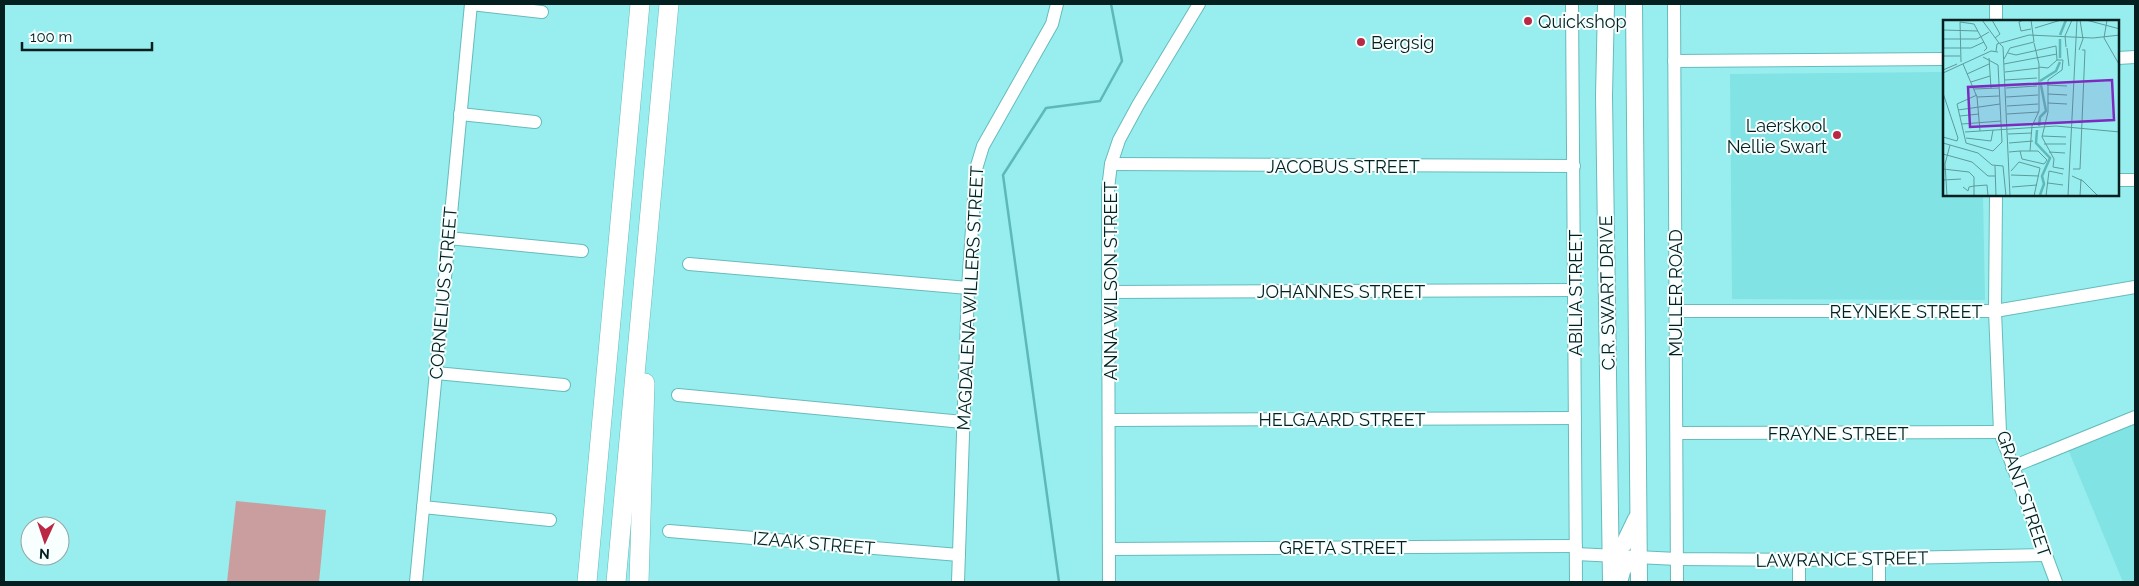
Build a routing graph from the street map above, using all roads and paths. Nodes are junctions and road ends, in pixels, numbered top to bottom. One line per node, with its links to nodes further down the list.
1 (471, 4): 11 (street); 17 (street, CORNELIUS STREET)
2 (640, 4): 41 (highway)
3 (669, 4): 31 (highway)
4 (1057, 4): 28 (street, MAGDALENA WILLERS STREET)
5 (1199, 4): 19 (street, ANNA WILSON STREET)
6 (1572, 4): 20 (street, ABILIA STREET)
7 (1606, 4): 52 (main road, C.R. SWART DRIVE)
8 (1634, 4): 46 (main road, C.R. SWART DRIVE)
9 (1674, 4): 16 (street, MULLER ROAD)
10 (1996, 4): 12 (street)
11 (542, 12)
12 (1996, 20)
13 (2135, 57): 14 (street)
14 (2119, 58)
15 (1943, 59): 16 (street)
16 (1674, 61): 32 (street, MULLER ROAD)
17 (460, 114): 18 (street); 24 (street, CORNELIUS STREET)
18 (536, 122)
19 (1111, 164): 20 (street, JACOBUS STREET); 30 (street, ANNA WILSON STREET)
20 (1574, 166): 29 (street, ABILIA STREET)
21 (2119, 180): 22 (street)
22 (2135, 180)
23 (1996, 196): 33 (street, GRANT STREET)
24 (448, 238): 25 (street); 34 (street, CORNELIUS STREET)
25 (582, 251)
26 (689, 264): 28 (street)
27 (2135, 287): 33 (street, REYNEKE STREET)
28 (968, 288): 40 (street, MAGDALENA WILLERS STREET)
29 (1575, 290): 30 (street, JOHANNES STREET); 38 (street, ABILIA STREET)
30 (1108, 292): 39 (street, ANNA WILSON STREET)
31 (641, 300): 61 (highway); 62 (highway)
32 (1675, 311): 33 (street, REYNEKE STREET); 43 (street, MULLER ROAD)
33 (1995, 311): 42 (street, GRANT STREET)
34 (436, 373): 35 (street); 45 (street, CORNELIUS STREET)
35 (564, 385)
36 (678, 396): 40 (street)
37 (2135, 417): 44 (street)
38 (1575, 418): 39 (street, HELGAARD STREET); 50 (street, ABILIA STREET)
39 (1109, 420): 49 (street, ANNA WILSON STREET)
40 (963, 422): 51 (street, MAGDALENA WILLERS STREET)
41 (601, 425): 59 (highway); 60 (highway)
42 (2000, 432): 43 (street, FRAYNE STREET); 44 (street, GRANT STREET)
43 (1677, 433): 55 (street, MULLER ROAD)
44 (2012, 467): 53 (street, GRANT STREET)
45 (423, 507): 47 (street); 58 (street, CORNELIUS STREET)
46 (1638, 514): 52 (main road); 54 (main road, C.R. SWART DRIVE)
47 (550, 520)
48 (670, 531): 51 (street, IZAAK STREET)
49 (1109, 549): 50 (street, GRETA STREET); 64 (street, ANNA WILSON STREET)
50 (1576, 550): 52 (street, GRETA STREET); 65 (street, ABILIA STREET)
51 (959, 555): 63 (street, MAGDALENA WILLERS STREET)
52 (1610, 555): 54 (street, GRETA STREET); 66 (main road, C.R. SWART DRIVE)
53 (2045, 555): 56 (street, LAWRANCE STREET); 72 (street, GRANT STREET)
54 (1638, 557): 55 (street, LAWRANCE STREET); 67 (main road); 68 (main road, C.R. SWART DRIVE)
55 (1677, 559): 57 (street, LAWRANCE STREET); 69 (street, MULLER ROAD)
56 (1878, 559): 57 (street, LAWRANCE STREET); 71 (street)
57 (1799, 560): 70 (street)
58 (416, 582)
59 (581, 582)
60 (586, 582)
61 (616, 582)
62 (639, 582)
63 (958, 582)
64 (1109, 582)
65 (1576, 582)
66 (1611, 582)
67 (1619, 582)
68 (1639, 582)
69 (1678, 582)
70 (1799, 582)
71 (1879, 582)
72 (2056, 582)

